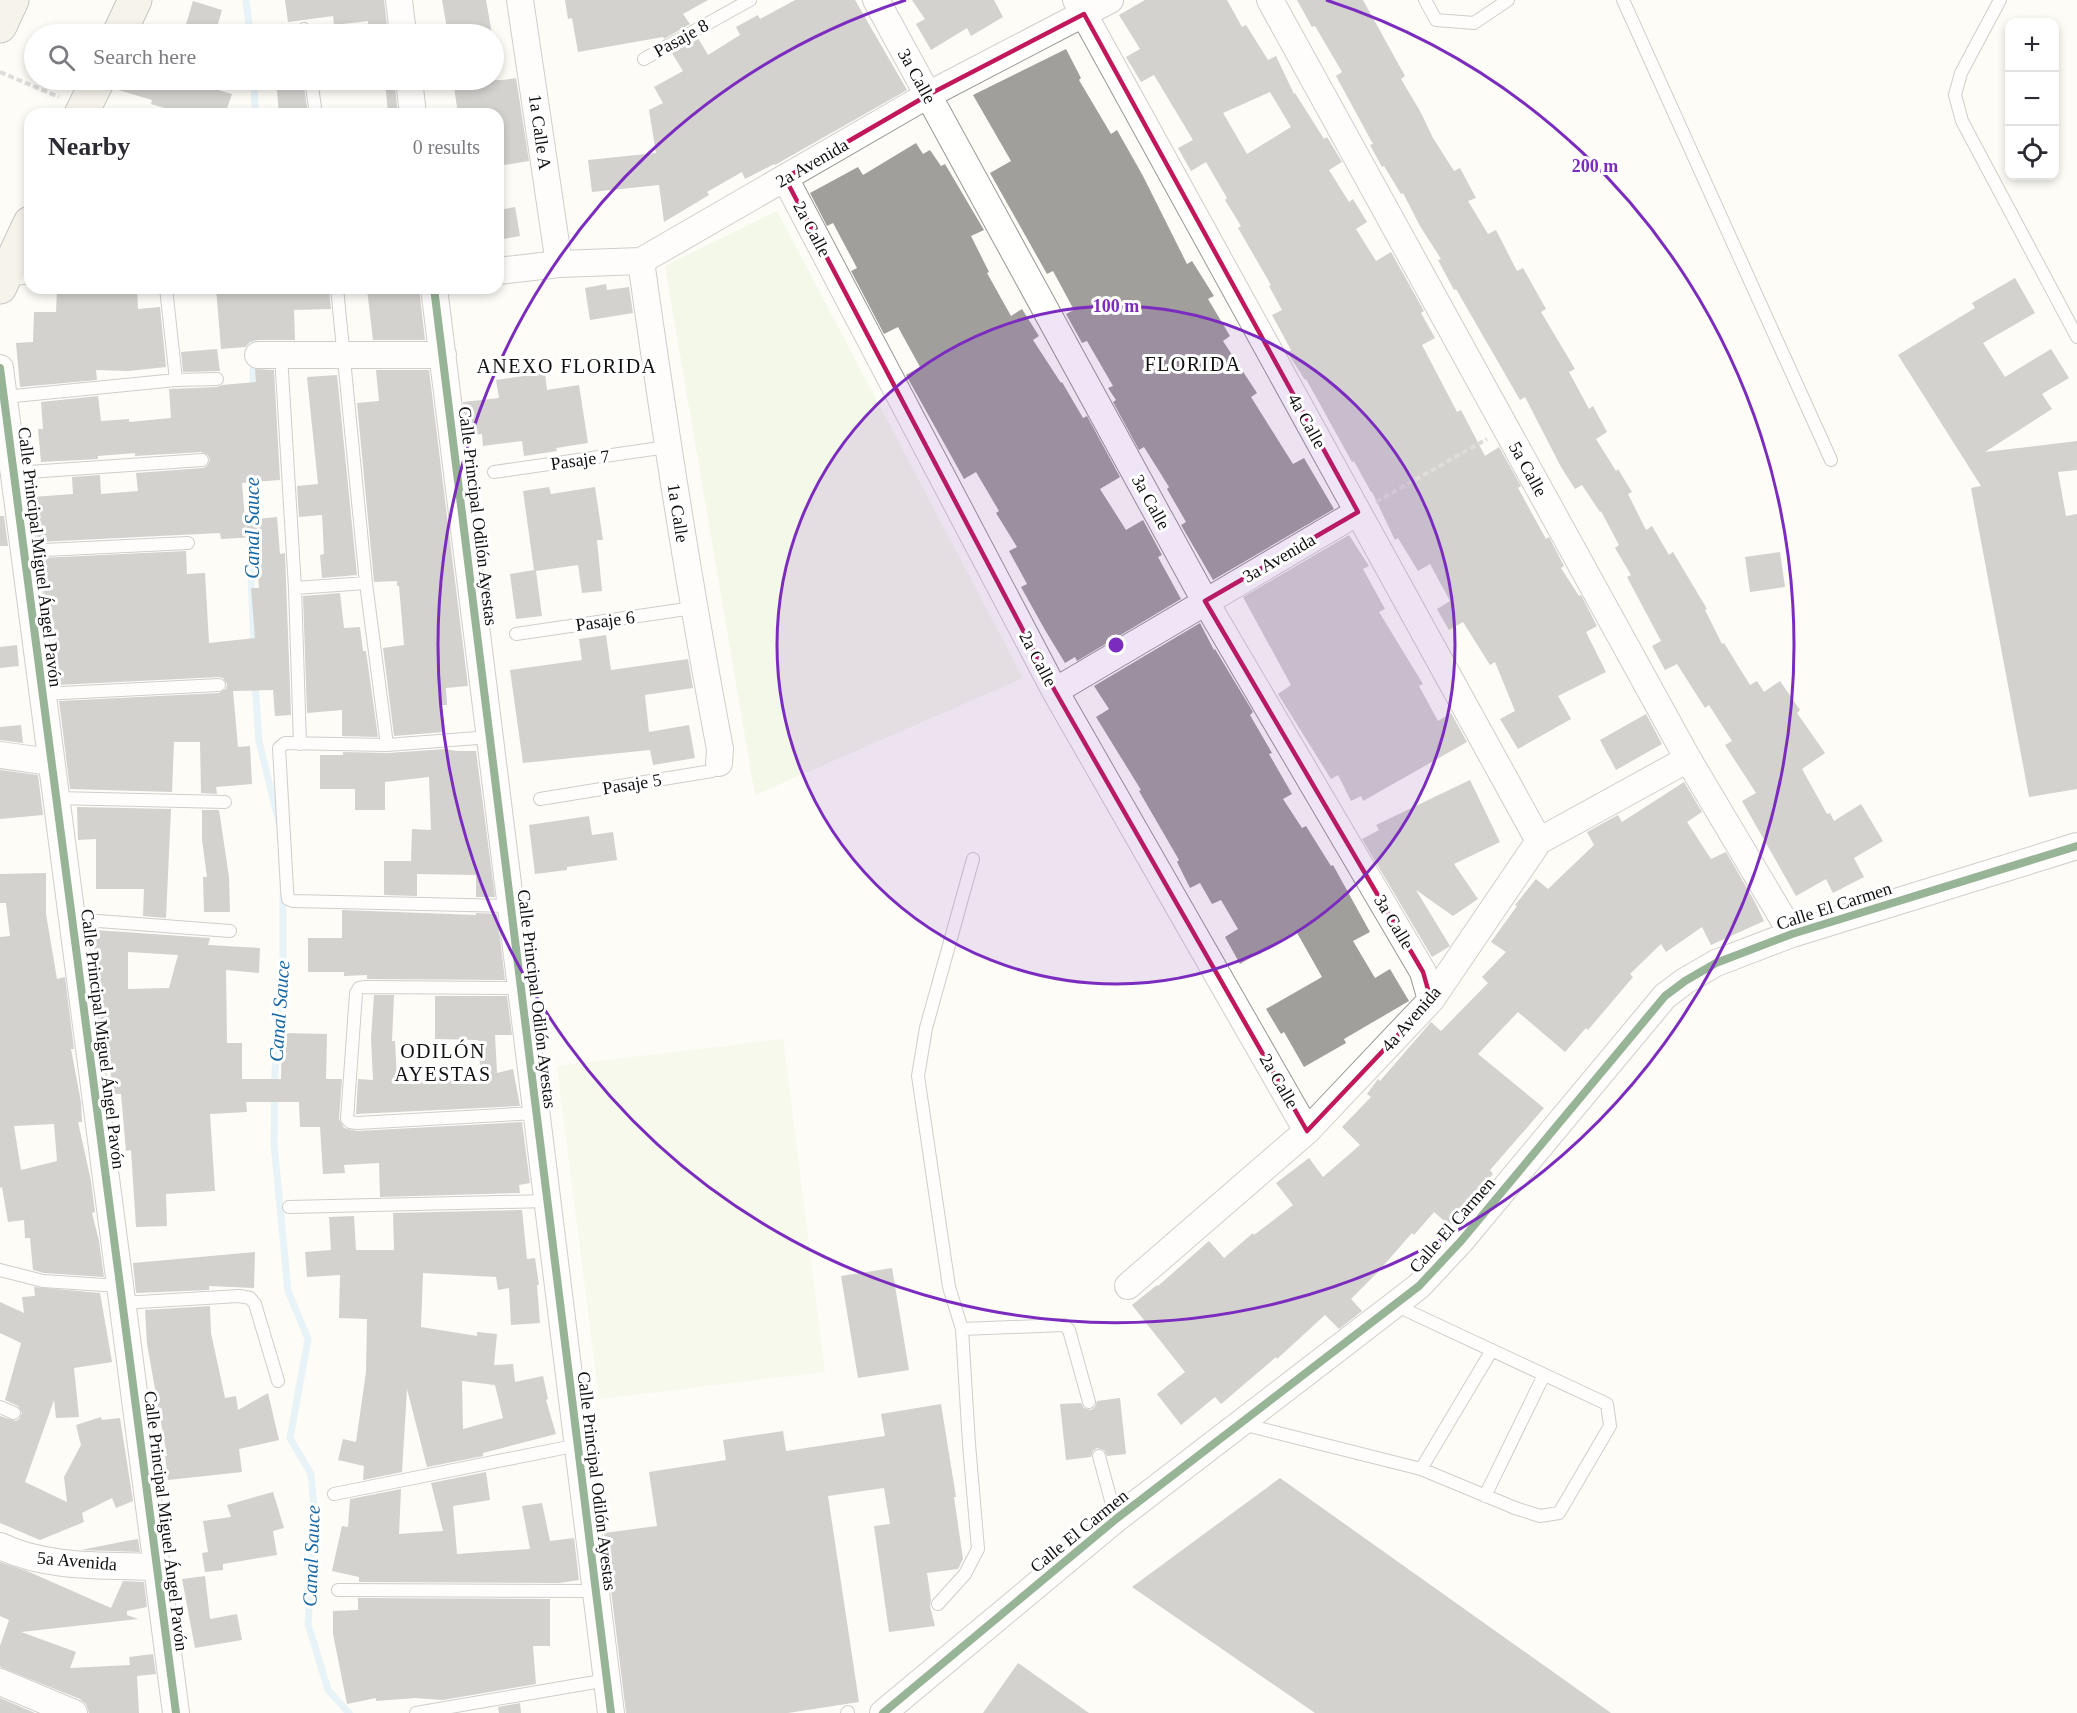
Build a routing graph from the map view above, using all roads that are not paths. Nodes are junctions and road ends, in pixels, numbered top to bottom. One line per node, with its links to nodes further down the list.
1 (12, 0): 16 (main road)
2 (135, 0): 14 (main road)
3 (399, 0): 15 (street)
4 (520, 0): 26 (street, 1a Calle A)
5 (750, 0): 17 (lane, Pasaje 8)
6 (876, 0): 20 (street, 3a Calle)
7 (1110, 0): 13 (street, 2a Avenida)
8 (1270, 0): 60 (street, 5a Calle)
9 (1425, 0): 10 (lane)
10 (1508, 0)
11 (1623, 0): 42 (lane)
12 (2000, 0): 32 (lane)
13 (1080, 7): 20 (street, 2a Avenida); 45 (street, 4a Calle)
14 (124, 24)
15 (402, 24)
16 (0, 26)
17 (644, 59)
18 (312, 90): 21 (lane)
19 (409, 90): 22 (street)
20 (928, 96): 23 (street, 2a Avenida); 50 (street, 3a Calle)
21 (315, 108)
22 (412, 108)
23 (785, 178): 25 (street, 2a Avenida); 54 (street, 2a Calle)
24 (24, 242): 28 (main road)
25 (641, 261): 26 (street, 2a Avenida); 40 (street, 1a Calle)
26 (559, 264): 27 (street, 2a Avenida)
27 (504, 271)
28 (11, 282)
29 (167, 294): 38 (lane)
30 (338, 294): 35 (lane)
31 (435, 294): 34 (street, Calle Principal Odilón Ayestas)
32 (2077, 337)
33 (270, 355): 35 (street); 49 (lane)
34 (443, 355): 35 (street); 56 (street, Calle Principal Odilón Ayestas)
35 (345, 356): 48 (lane)
36 (0, 368): 39 (street, Calle Principal Miguel Ángel Pavón)
37 (217, 379): 38 (lane)
38 (176, 380): 39 (lane)
39 (4, 397): 44 (street, Calle Principal Miguel Ángel Pavón)
40 (667, 447): 43 (lane, Pasaje 7); 51 (street, 1a Calle)
41 (202, 460): 44 (lane)
42 (1831, 460)
43 (494, 472)
44 (14, 473): 47 (street, Calle Principal Miguel Ángel Pavón)
45 (1358, 512): 50 (street, 3a Avenida); 66 (street, 4a Calle)
46 (188, 543): 47 (lane)
47 (24, 551): 55 (street, Calle Principal Miguel Ángel Pavón)
48 (366, 583): 49 (lane); 58 (lane)
49 (294, 588): 57 (lane)
50 (1205, 601): 54 (street, 3a Avenida); 74 (street, 3a Calle)
51 (693, 608): 52 (lane, Pasaje 6); 62 (street, 1a Calle)
52 (516, 634)
53 (219, 685): 55 (lane)
54 (1055, 691): 76 (street, 2a Calle)
55 (42, 694): 61 (street, Calle Principal Miguel Ángel Pavón)
56 (490, 737): 58 (lane); 69 (street, Calle Principal Odilón Ayestas)
57 (300, 744): 58 (lane); 69 (lane)
58 (387, 745)
59 (0, 755): 61 (street)
60 (1688, 759): 66 (street, 4a Avenida); 72 (street, 5a Calle)
61 (51, 762): 63 (street, Calle Principal Miguel Ángel Pavón)
62 (719, 763): 64 (lane, Pasaje 5)
63 (56, 798): 65 (lane); 70 (street, Calle Principal Miguel Ángel Pavón)
64 (540, 799)
65 (225, 802)
66 (1539, 842): 74 (street, 4a Avenida)
67 (2077, 846): 72 (street, Calle El Carmen)
68 (973, 859): 83 (lane)
69 (511, 906): 73 (street, Calle Principal Odilón Ayestas)
70 (72, 919): 71 (lane); 81 (street, Calle Principal Miguel Ángel Pavón)
71 (230, 931)
72 (1792, 934): 82 (street, Calle El Carmen)
73 (521, 988): 75 (street, Calle Principal Odilón Ayestas); 75 (lane)
74 (1431, 1000): 76 (street, 4a Avenida)
75 (536, 1113): 77 (street, Calle Principal Odilón Ayestas)
76 (1307, 1131): 80 (street, 4a Avenida)
77 (548, 1201): 78 (lane); 91 (street, Calle Principal Odilón Ayestas)
78 (289, 1207)
79 (0, 1270): 81 (lane)
80 (1128, 1286)
81 (121, 1295): 86 (lane); 98 (street, Calle Principal Miguel Ángel Pavón)
82 (1395, 1305): 84 (lane); 90 (street, Calle El Carmen)
83 (962, 1329): 87 (lane); 101 (lane)
84 (1492, 1350): 85 (lane); 93 (lane)
85 (1544, 1375): 95 (lane); 95 (lane)
86 (278, 1381)
87 (1089, 1402)
88 (0, 1407): 89 (lane)
89 (14, 1413)
90 (1240, 1424): 93 (lane); 96 (street, Calle El Carmen)
91 (578, 1445): 94 (lane); 100 (street, Calle Principal Odilón Ayestas)
92 (1099, 1456): 96 (lane)
93 (1421, 1469): 95 (lane)
94 (334, 1494)
95 (1485, 1496)
96 (1116, 1519): 108 (street, Calle El Carmen)
97 (0, 1545): 98 (street, 5a Avenida)
98 (157, 1567): 105 (street, Calle Principal Miguel Ángel Pavón)
99 (338, 1590): 100 (lane)
100 (596, 1591): 102 (street, Calle Principal Odilón Ayestas)
101 (938, 1604)
102 (606, 1680): 106 (lane); 107 (street, Calle Principal Odilón Ayestas)
103 (0, 1682): 104 (street)
104 (74, 1713)
105 (176, 1713)
106 (416, 1713)
107 (611, 1713)
108 (882, 1713)

